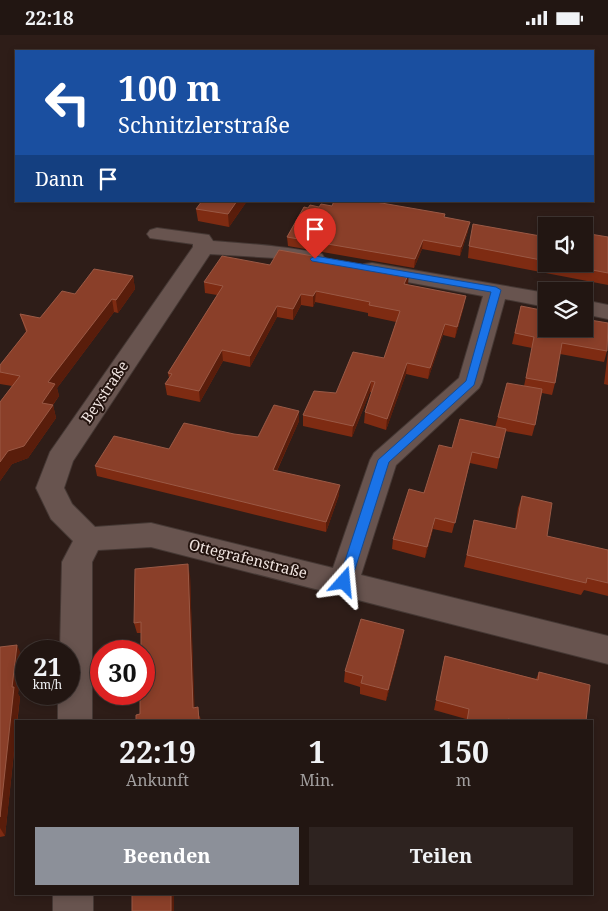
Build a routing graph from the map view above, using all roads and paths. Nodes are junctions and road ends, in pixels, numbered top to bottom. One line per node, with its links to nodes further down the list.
1 (156, 233): 2 (street)
2 (204, 247): 3 (street); 9 (street, Beystraße)
3 (330, 261)
4 (355, 266): 5 (street)
5 (496, 290): 6 (street); 10 (street)
6 (538, 298)
7 (593, 309): 8 (street)
8 (608, 312)
9 (89, 539): 10 (street, Ottegrafenstraße); 12 (street)
10 (344, 582): 11 (street, Ottegrafenstraße)
11 (608, 650)
12 (75, 720)
13 (73, 895): 14 (street)
14 (73, 911)

